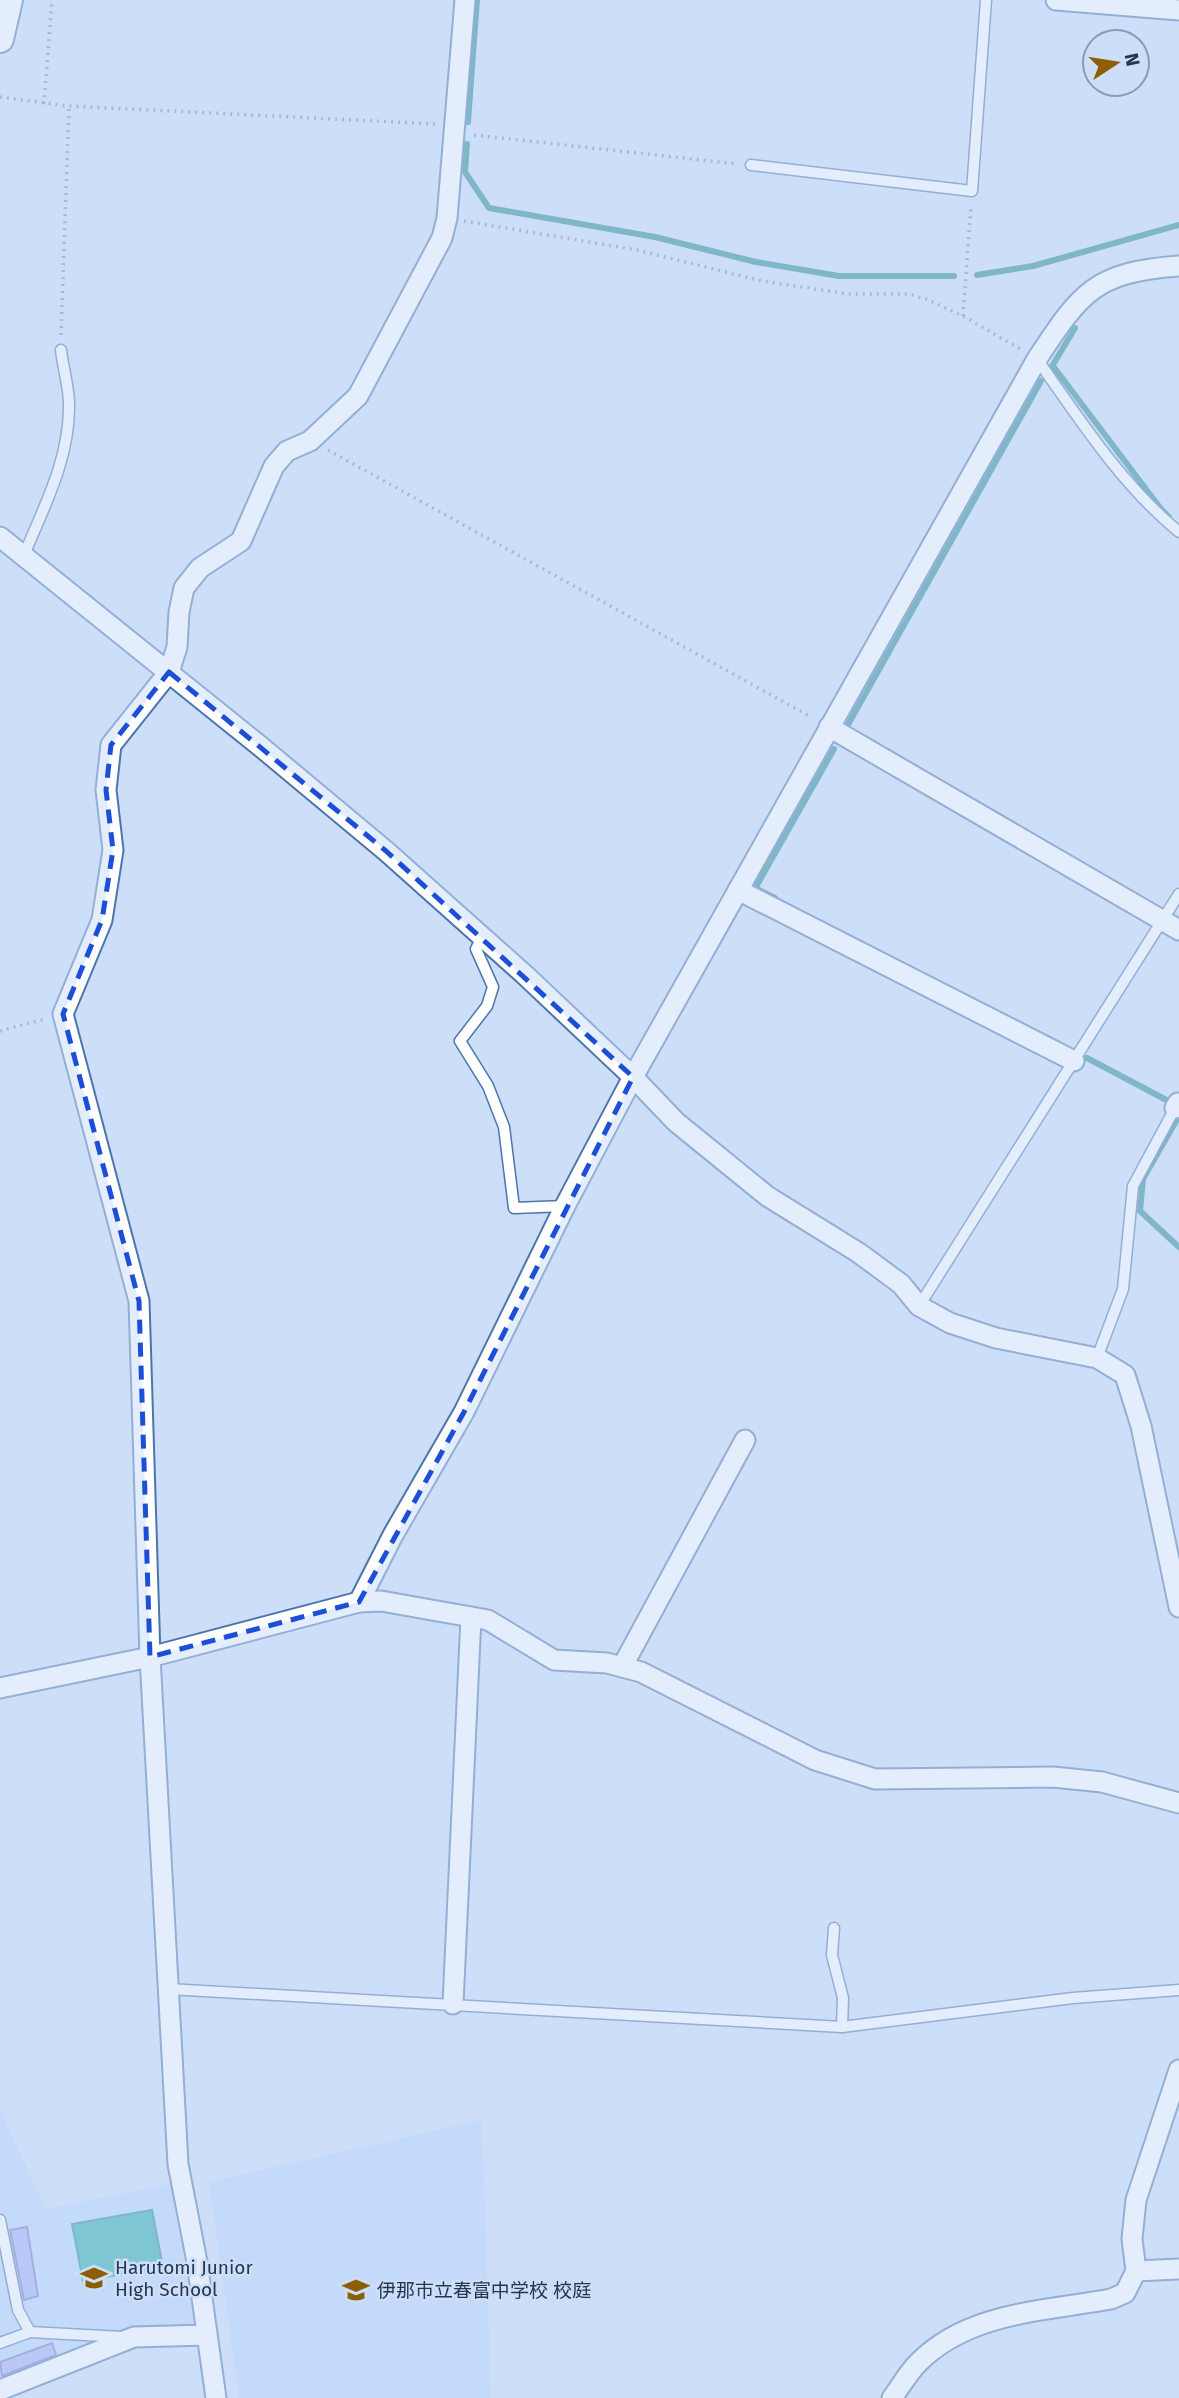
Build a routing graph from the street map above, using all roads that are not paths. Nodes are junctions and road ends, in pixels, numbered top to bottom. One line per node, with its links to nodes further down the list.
1 (9, 0): 6 (main road)
2 (465, 0): 14 (street)
3 (986, 0): 7 (lane)
4 (1056, 0): 5 (street)
5 (1179, 10)
6 (0, 39)
7 (751, 165)
8 (1179, 266): 10 (street)
9 (61, 350): 13 (lane)
10 (1037, 359): 11 (lane); 15 (street)
11 (1179, 532)
12 (0, 537): 13 (street)
13 (24, 555): 14 (street)
14 (169, 672): 19 (street); 30 (street)
15 (828, 727): 16 (street); 18 (street)
16 (738, 890): 20 (street); 21 (street)
17 (1179, 894): 18 (lane)
18 (1171, 925): 20 (lane)
19 (482, 936): 21 (street); 23 (lane)
20 (1074, 1061): 24 (lane)
21 (633, 1077): 23 (street); 24 (street)
22 (1177, 1104): 25 (lane)
23 (565, 1206): 27 (street)
24 (919, 1306): 25 (street)
25 (1097, 1358): 28 (street)
26 (745, 1440): 31 (street)
27 (359, 1602): 29 (street); 30 (street)
28 (1179, 1607)
29 (471, 1617): 31 (street); 37 (street)
30 (150, 1657): 32 (street); 35 (street)
31 (622, 1667): 33 (street)
32 (0, 1688)
33 (1179, 1804)
34 (834, 1928): 38 (lane)
35 (167, 1989): 37 (lane); 44 (street)
36 (1179, 1990): 38 (lane)
37 (453, 2004): 38 (lane)
38 (842, 2027)
39 (1179, 2070): 42 (street)
40 (0, 2220): 43 (lane)
41 (1179, 2269): 42 (street)
42 (1136, 2271): 49 (street)
43 (30, 2332): 45 (lane); 46 (lane)
44 (207, 2335): 45 (street); 48 (street)
45 (134, 2337): 47 (street)
46 (0, 2343)
47 (0, 2390)
48 (216, 2398)
49 (892, 2398)

